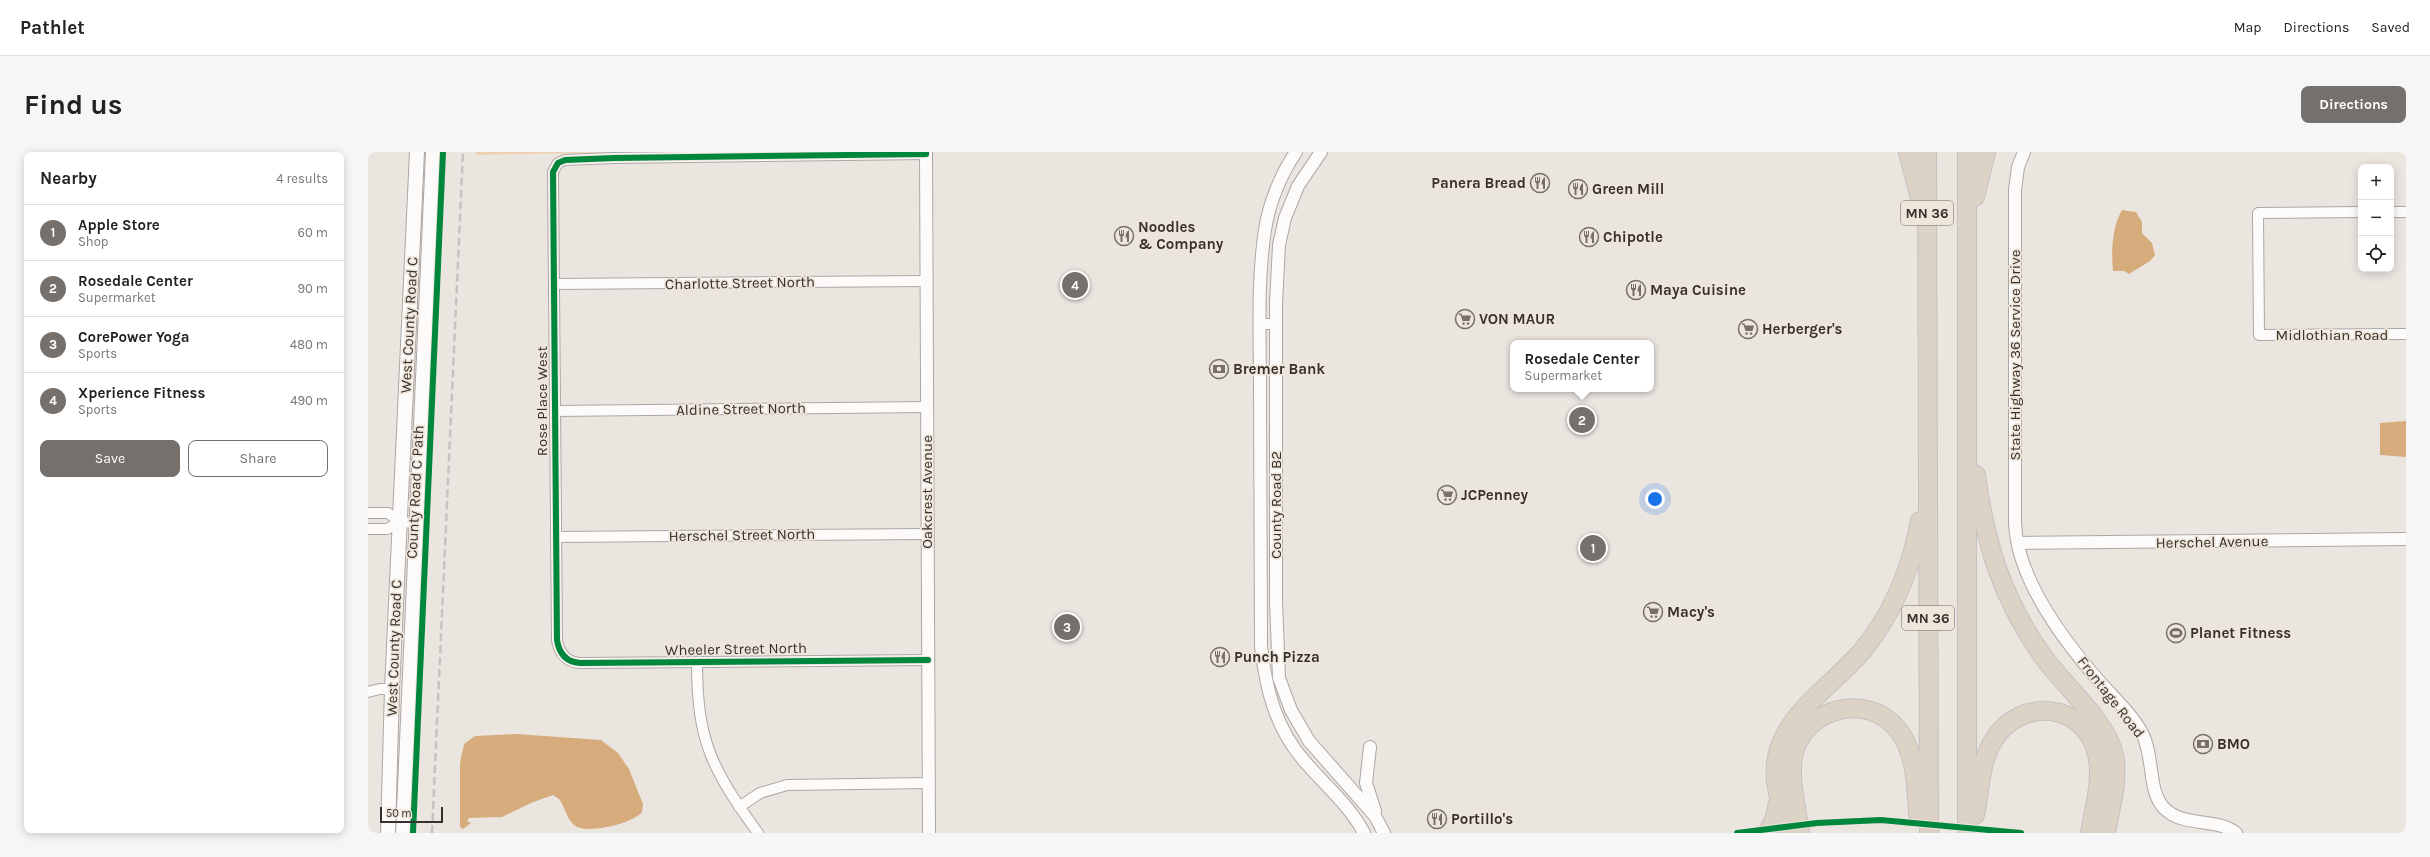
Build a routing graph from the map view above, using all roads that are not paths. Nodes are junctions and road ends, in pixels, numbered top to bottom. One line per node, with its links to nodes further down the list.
1 (417, 152): 26 (main road, West County Road C)
2 (433, 152): 27 (main road, West County Road C)
3 (1296, 152): 18 (street, County Road B2)
4 (1321, 152): 19 (street, County Road B2)
5 (1926, 152): 15 (highway, MN 36)
6 (1967, 152): 14 (highway, MN 36)
7 (1986, 152): 14 (highway)
8 (2024, 152): 32 (street, State Highway 36 Service Drive)
9 (926, 153): 16 (street, Oakcrest Avenue); 17 (street, Rose Place West)
10 (1908, 155): 15 (highway)
11 (2358, 212): 20 (street, Midlothian Road)
12 (2394, 212): 13 (street)
13 (2406, 212)
14 (1967, 245): 21 (highway, MN 36)
15 (1928, 274): 24 (highway, MN 36)
16 (926, 281): 17 (street, Charlotte Street North); 22 (street, Oakcrest Avenue)
17 (554, 284): 23 (street, Rose Place West)
18 (1260, 324): 19 (street); 48 (street, County Road B2)
19 (1276, 324): 43 (street, County Road B2)
20 (2406, 334)
21 (1966, 386): 41 (highway, MN 36); 57 (highway)
22 (927, 407): 23 (street, Aldine Street North); 29 (street, Oakcrest Avenue)
23 (555, 411): 30 (street, Rose Place West)
24 (1927, 430): 40 (highway); 54 (highway, MN 36)
25 (368, 513): 26 (street)
26 (400, 522): 27 (street); 28 (street); 36 (main road, West County Road C)
27 (417, 523): 45 (main road, West County Road C)
28 (368, 529)
29 (927, 534): 30 (street, Herschel Street North); 34 (street, Oakcrest Avenue)
30 (556, 537): 33 (street, Rose Place West)
31 (2406, 539): 32 (street, Herschel Avenue)
32 (2018, 543): 58 (street, Frontage Road)
33 (557, 640): 35 (street, Wheeler Street North)
34 (928, 660): 35 (street, Wheeler Street North); 39 (street, Oakcrest Avenue)
35 (697, 662): 42 (street)
36 (392, 689): 37 (street); 44 (main road, West County Road C)
37 (368, 692)
38 (1370, 747): 43 (street)
39 (928, 782): 42 (street); 47 (street, Oakcrest Avenue)
40 (1779, 798): 50 (highway); 51 (highway)
41 (1972, 801): 55 (highway); 56 (highway)
42 (739, 807): 46 (street)
43 (1376, 818): 49 (street, County Road B2)
44 (388, 833)
45 (403, 833)
46 (758, 833)
47 (929, 833)
48 (1364, 833)
49 (1384, 833)
50 (1766, 833)
51 (1788, 833)
52 (1800, 833): 53 (highway)
53 (1920, 833)
54 (1929, 833)
55 (1968, 833)
56 (2090, 833)
57 (2106, 833)
58 (2236, 833)

